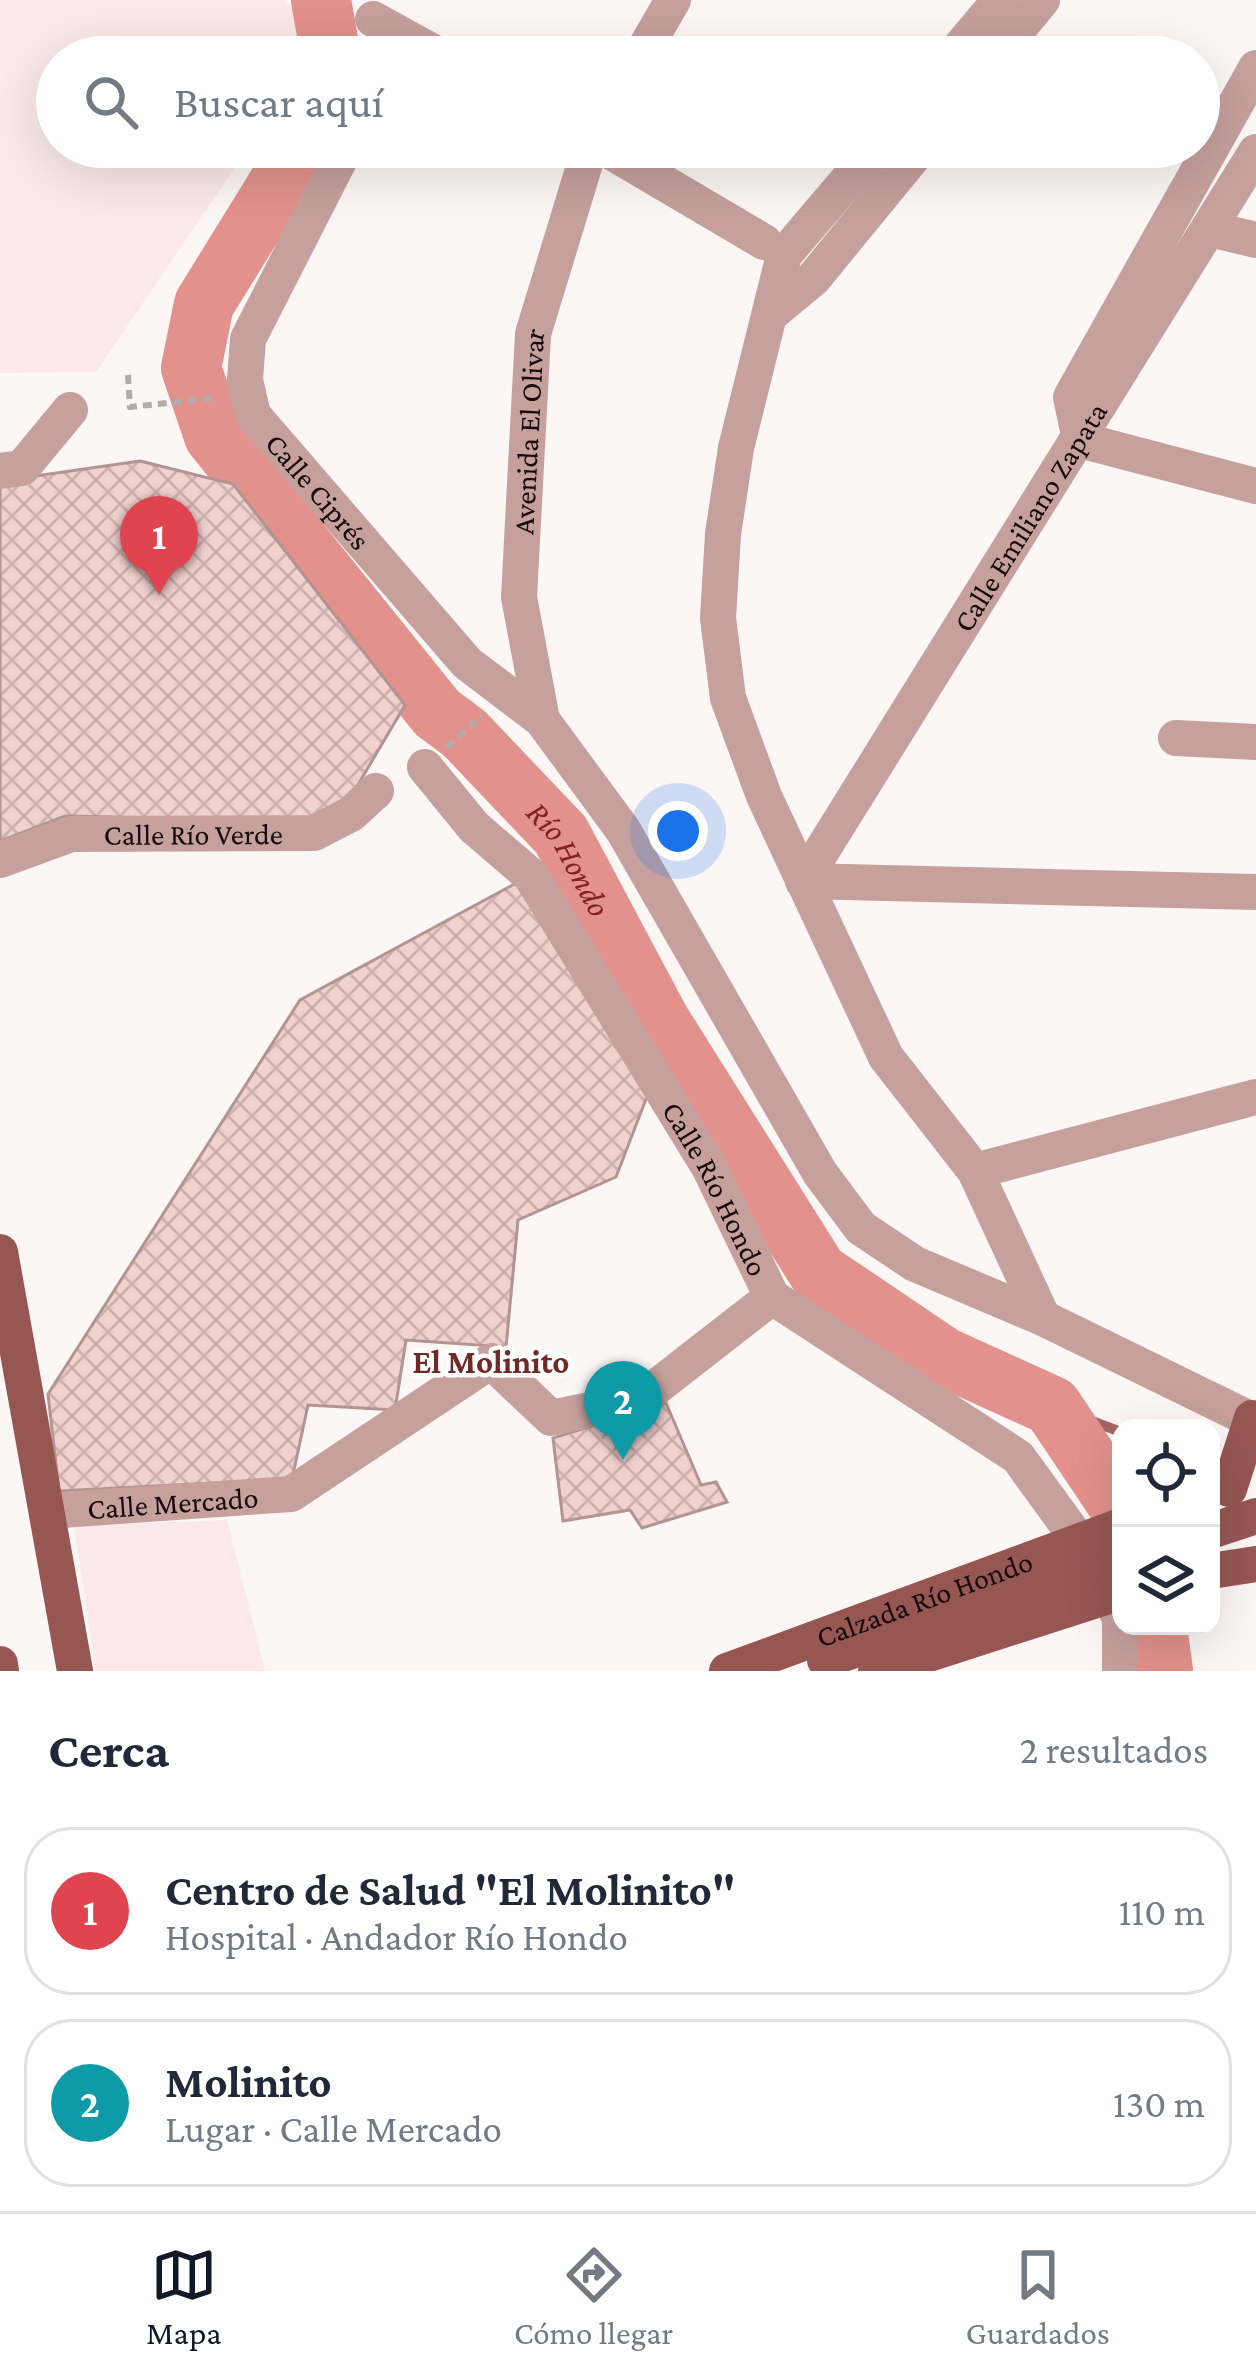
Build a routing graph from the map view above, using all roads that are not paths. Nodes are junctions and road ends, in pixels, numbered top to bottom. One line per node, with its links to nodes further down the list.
1 (673, 0): 6 (street)
2 (1000, 0): 7 (street)
3 (1042, 0): 8 (street)
4 (370, 9): 5 (street)
5 (410, 36)
6 (652, 36)
7 (970, 36)
8 (1012, 36)
9 (1256, 68): 10 (street)
10 (1220, 132)
11 (1256, 152): 18 (street, Calle Emiliano Zapata)
12 (335, 168): 26 (street, Calle Ciprés)
13 (584, 168): 26 (street, Avenida El Olivar)
14 (639, 168): 20 (street)
15 (858, 168): 21 (street)
16 (904, 168): 21 (street)
17 (1200, 168): 23 (street)
18 (1210, 230): 19 (street); 23 (street, Calle Emiliano Zapata)
19 (1256, 240)
20 (764, 242)
21 (772, 313): 32 (street)
22 (70, 410): 24 (street)
23 (1080, 440): 25 (street); 32 (street, Calle Emiliano Zapata)
24 (0, 471)
25 (1256, 486)
26 (542, 720): 38 (street)
27 (1177, 738): 28 (street)
28 (1256, 742)
29 (429, 763): 37 (street, Calle Río Hondo)
30 (376, 791): 31 (street, Calle Río Verde)
31 (0, 860)
32 (803, 881): 33 (street); 35 (street)
33 (1256, 892)
34 (1256, 1096): 35 (street)
35 (975, 1171): 38 (street)
36 (0, 1252): 41 (main road)
37 (772, 1297): 41 (street, Calle Mercado); 45 (street, Calle Río Hondo)
38 (1043, 1318): 39 (street)
39 (1254, 1420): 40 (main road)
40 (1232, 1488)
41 (47, 1511): 51 (main road)
42 (1256, 1516): 44 (main road)
43 (1118, 1527): 45 (main road, Calzada Río Hondo)
44 (1220, 1528)
45 (1079, 1541): 46 (street, Calle Río Hondo); 52 (main road, Calzada Río Hondo)
46 (1112, 1573)
47 (1112, 1577): 53 (main road, Calzada Río Hondo)
48 (1112, 1577): 54 (main road, Calzada Río Hondo)
49 (1112, 1577): 55 (main road)
50 (1120, 1635): 56 (street, Calle Río Hondo)
51 (75, 1671)
52 (728, 1671)
53 (793, 1671)
54 (830, 1671)
55 (876, 1671)
56 (1120, 1671)

